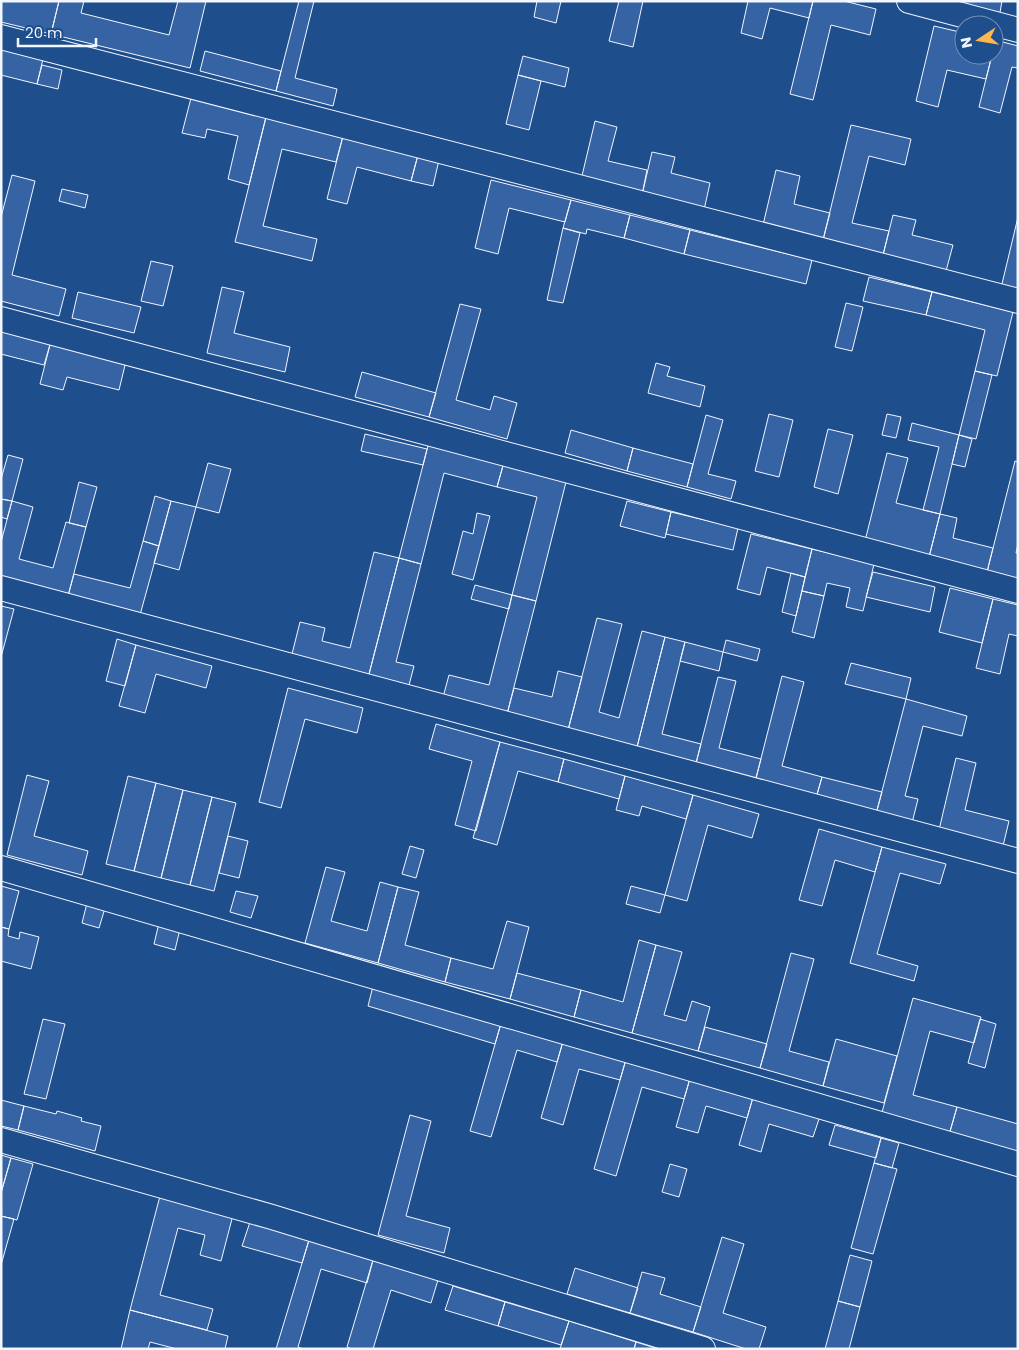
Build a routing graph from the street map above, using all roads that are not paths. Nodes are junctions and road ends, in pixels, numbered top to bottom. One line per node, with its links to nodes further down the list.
1 (909, 1): 2 (street)
2 (1018, 30)
3 (1, 37): 4 (street)
4 (1018, 301)
5 (1, 319): 7 (street)
6 (1, 588): 8 (street)
7 (1018, 591)
8 (1018, 861)
9 (1, 868): 11 (street)
10 (1, 1140): 12 (street)
11 (1018, 1164)
12 (703, 1349)

